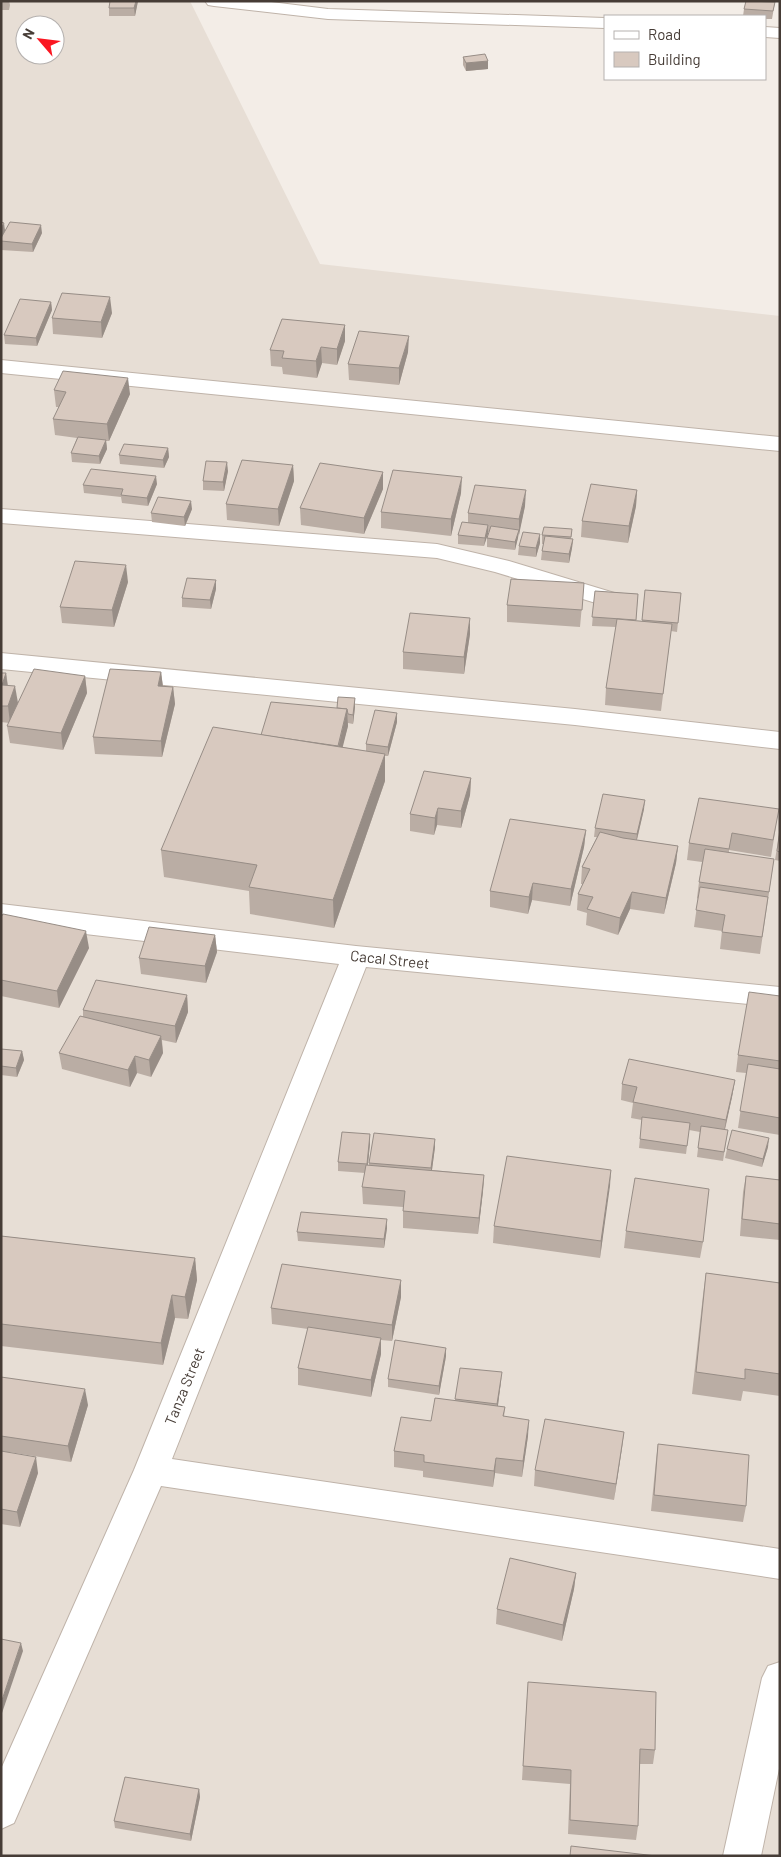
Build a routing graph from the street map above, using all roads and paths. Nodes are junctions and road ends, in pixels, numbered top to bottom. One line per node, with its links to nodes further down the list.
1 (214, 1): 2 (street)
2 (604, 24)
3 (766, 32): 4 (street)
4 (780, 33)
5 (1, 366): 6 (street)
6 (780, 444)
7 (1, 516): 8 (street)
8 (612, 600)
9 (1, 661): 10 (street)
10 (780, 741)
11 (1, 914): 12 (street, Cacal Street)
12 (356, 956): 13 (street, Cacal Street); 14 (street, Tanza Street)
13 (780, 998)
14 (151, 1470): 15 (street); 17 (street, Tanza Street)
15 (780, 1564)
16 (780, 1678): 18 (street)
17 (1, 1811)
18 (742, 1856)

